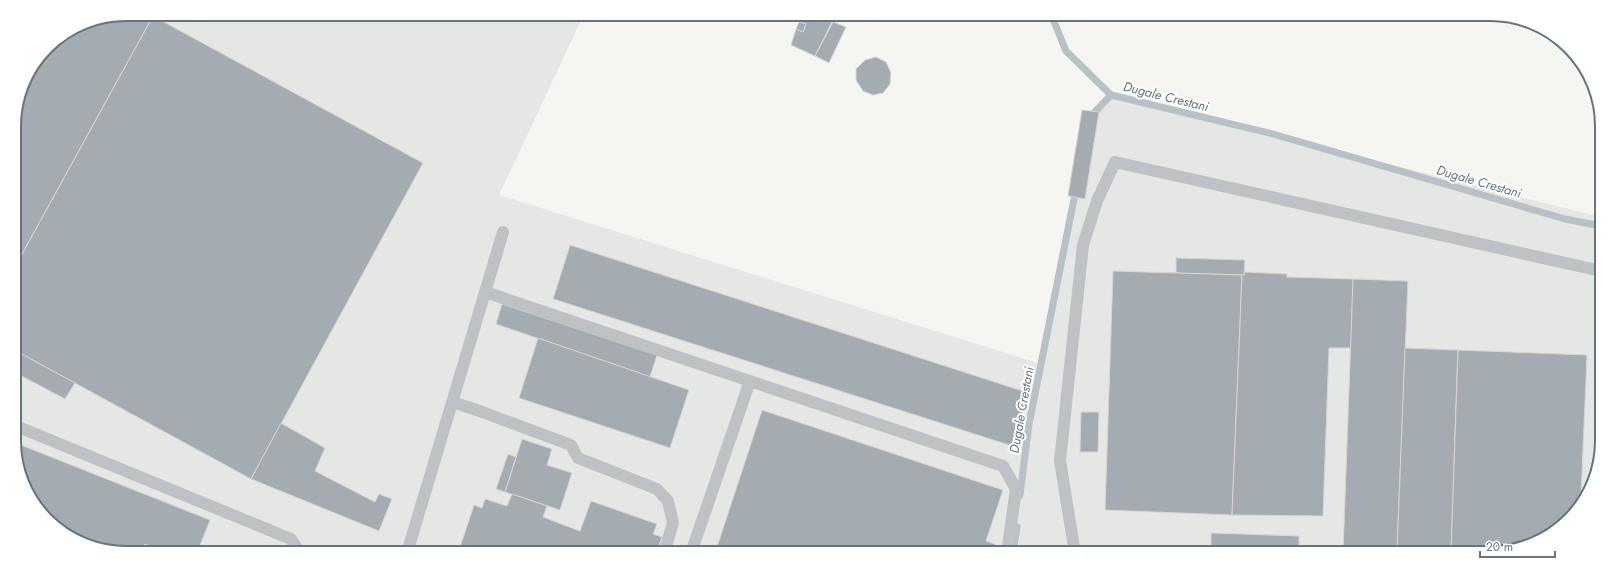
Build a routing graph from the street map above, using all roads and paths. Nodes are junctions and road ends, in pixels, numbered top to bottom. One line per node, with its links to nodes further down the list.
1 (503, 232): 3 (lane)
2 (1595, 269): 12 (lane)
3 (485, 292): 4 (lane); 5 (lane)
4 (750, 381): 10 (lane); 11 (lane)
5 (452, 402): 8 (lane); 9 (lane)
6 (21, 428): 7 (lane)
7 (296, 546)
8 (409, 546)
9 (666, 546)
10 (694, 546)
11 (1008, 546)
12 (1074, 546)

